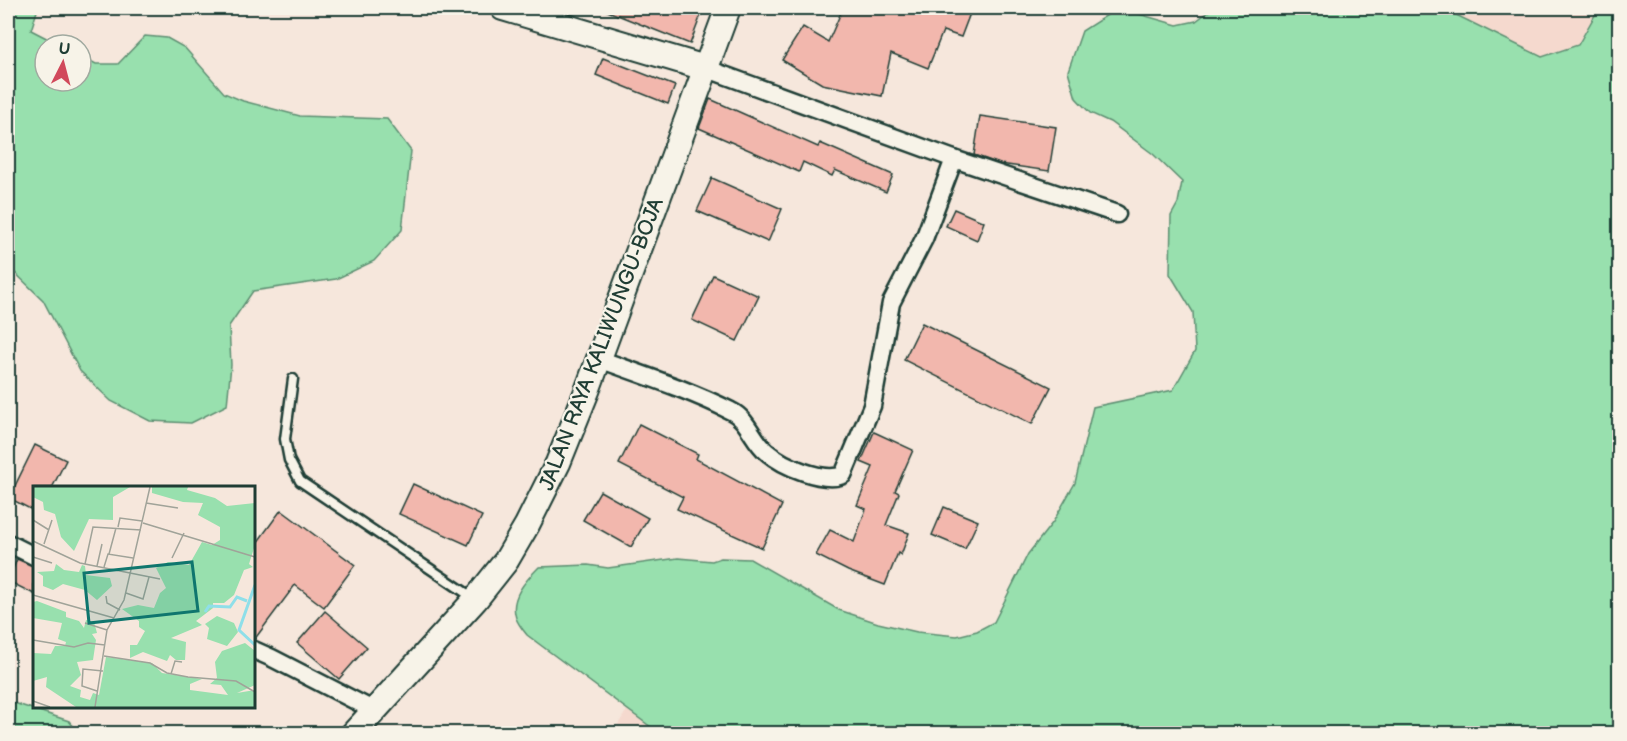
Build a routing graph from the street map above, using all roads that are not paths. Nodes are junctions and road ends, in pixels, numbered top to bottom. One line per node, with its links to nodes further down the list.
1 (503, 8): 3 (main road)
2 (728, 8): 3 (main road, JALAN RAYA KALIWUNGU-BOJA)
3 (705, 68): 4 (street); 6 (main road, JALAN RAYA KALIWUNGU-BOJA)
4 (954, 159): 5 (street); 6 (street)
5 (1117, 214)
6 (599, 359): 10 (main road, JALAN RAYA KALIWUNGU-BOJA)
7 (293, 379): 10 (lane)
8 (8, 543): 9 (street)
9 (33, 556)
10 (475, 600): 12 (main road, JALAN RAYA KALIWUNGU-BOJA)
11 (255, 651): 12 (street)
12 (375, 711): 13 (main road, JALAN RAYA KALIWUNGU-BOJA)
13 (353, 734)

